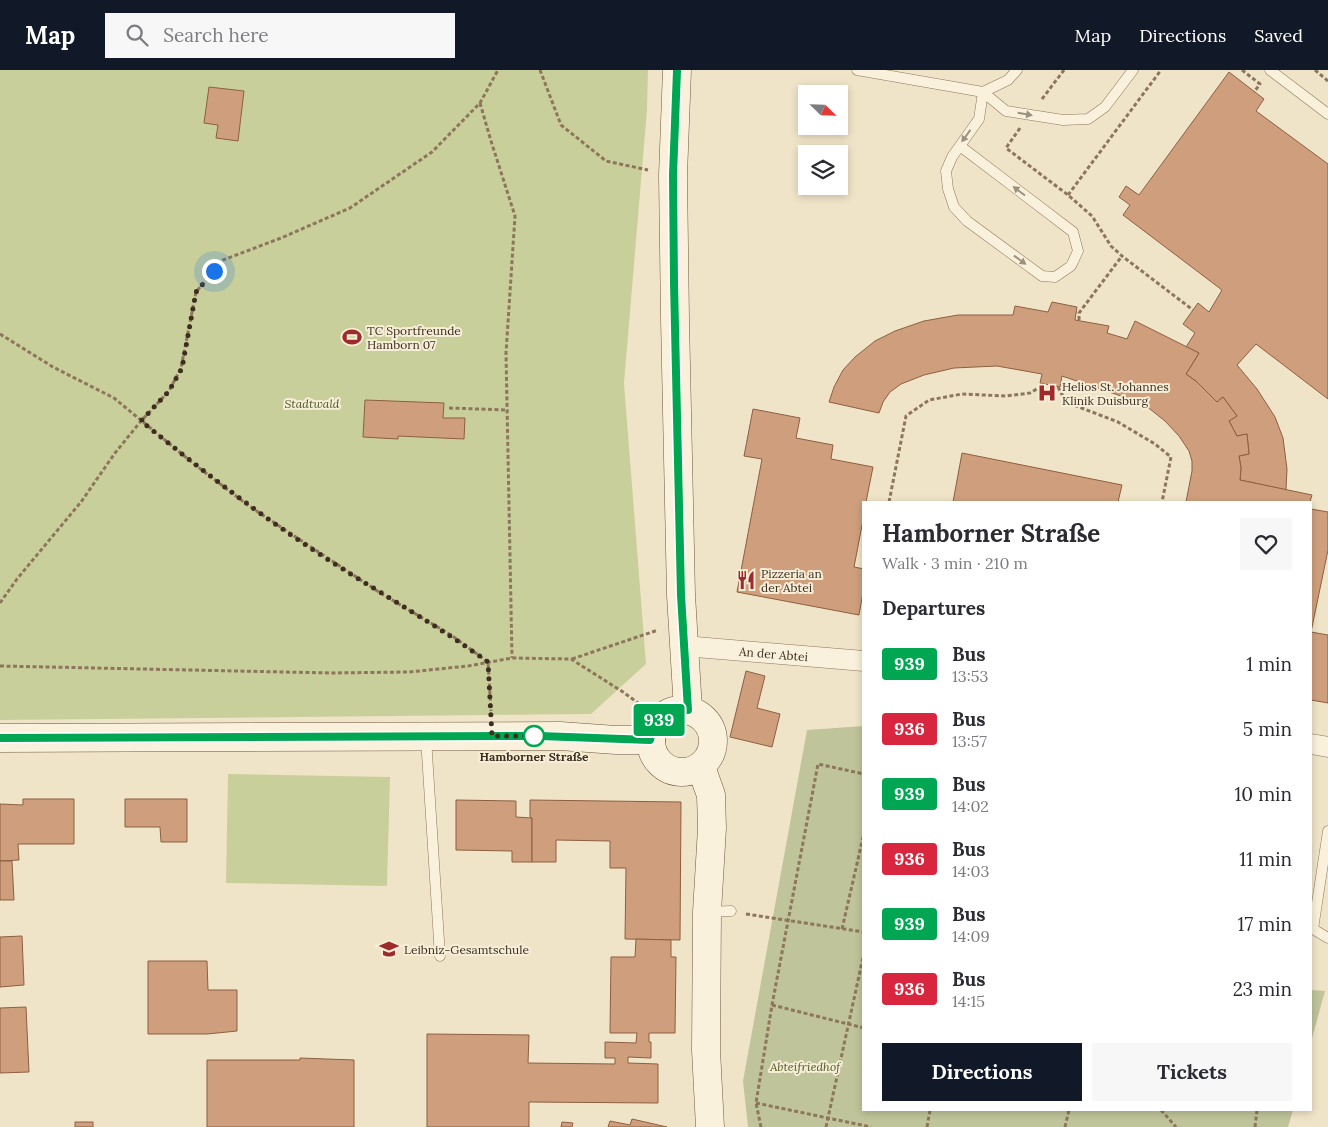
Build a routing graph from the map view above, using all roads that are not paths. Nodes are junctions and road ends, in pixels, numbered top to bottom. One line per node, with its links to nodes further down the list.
1 (677, 70): 9 (street)
2 (857, 70): 6 (lane)
3 (1017, 70): 6 (lane)
4 (1133, 70): 6 (lane, one-way to 4)
5 (1270, 70): 7 (lane)
6 (983, 92): 8 (lane, one-way to 8)
7 (1328, 114)
8 (960, 146): 8 (lane, one-way to 8)
9 (684, 634): 10 (street, An der Abtei); 11 (street)
10 (862, 661)
11 (688, 710): 12 (street); 17 (street)
12 (655, 729): 13 (street); 17 (street)
13 (426, 737): 14 (street); 20 (lane)
14 (0, 738)
15 (1312, 744): 16 (street)
16 (1328, 747)
17 (701, 767): 21 (street)
18 (1328, 830): 19 (lane)
19 (1328, 938)
20 (440, 956)
21 (710, 1127)

